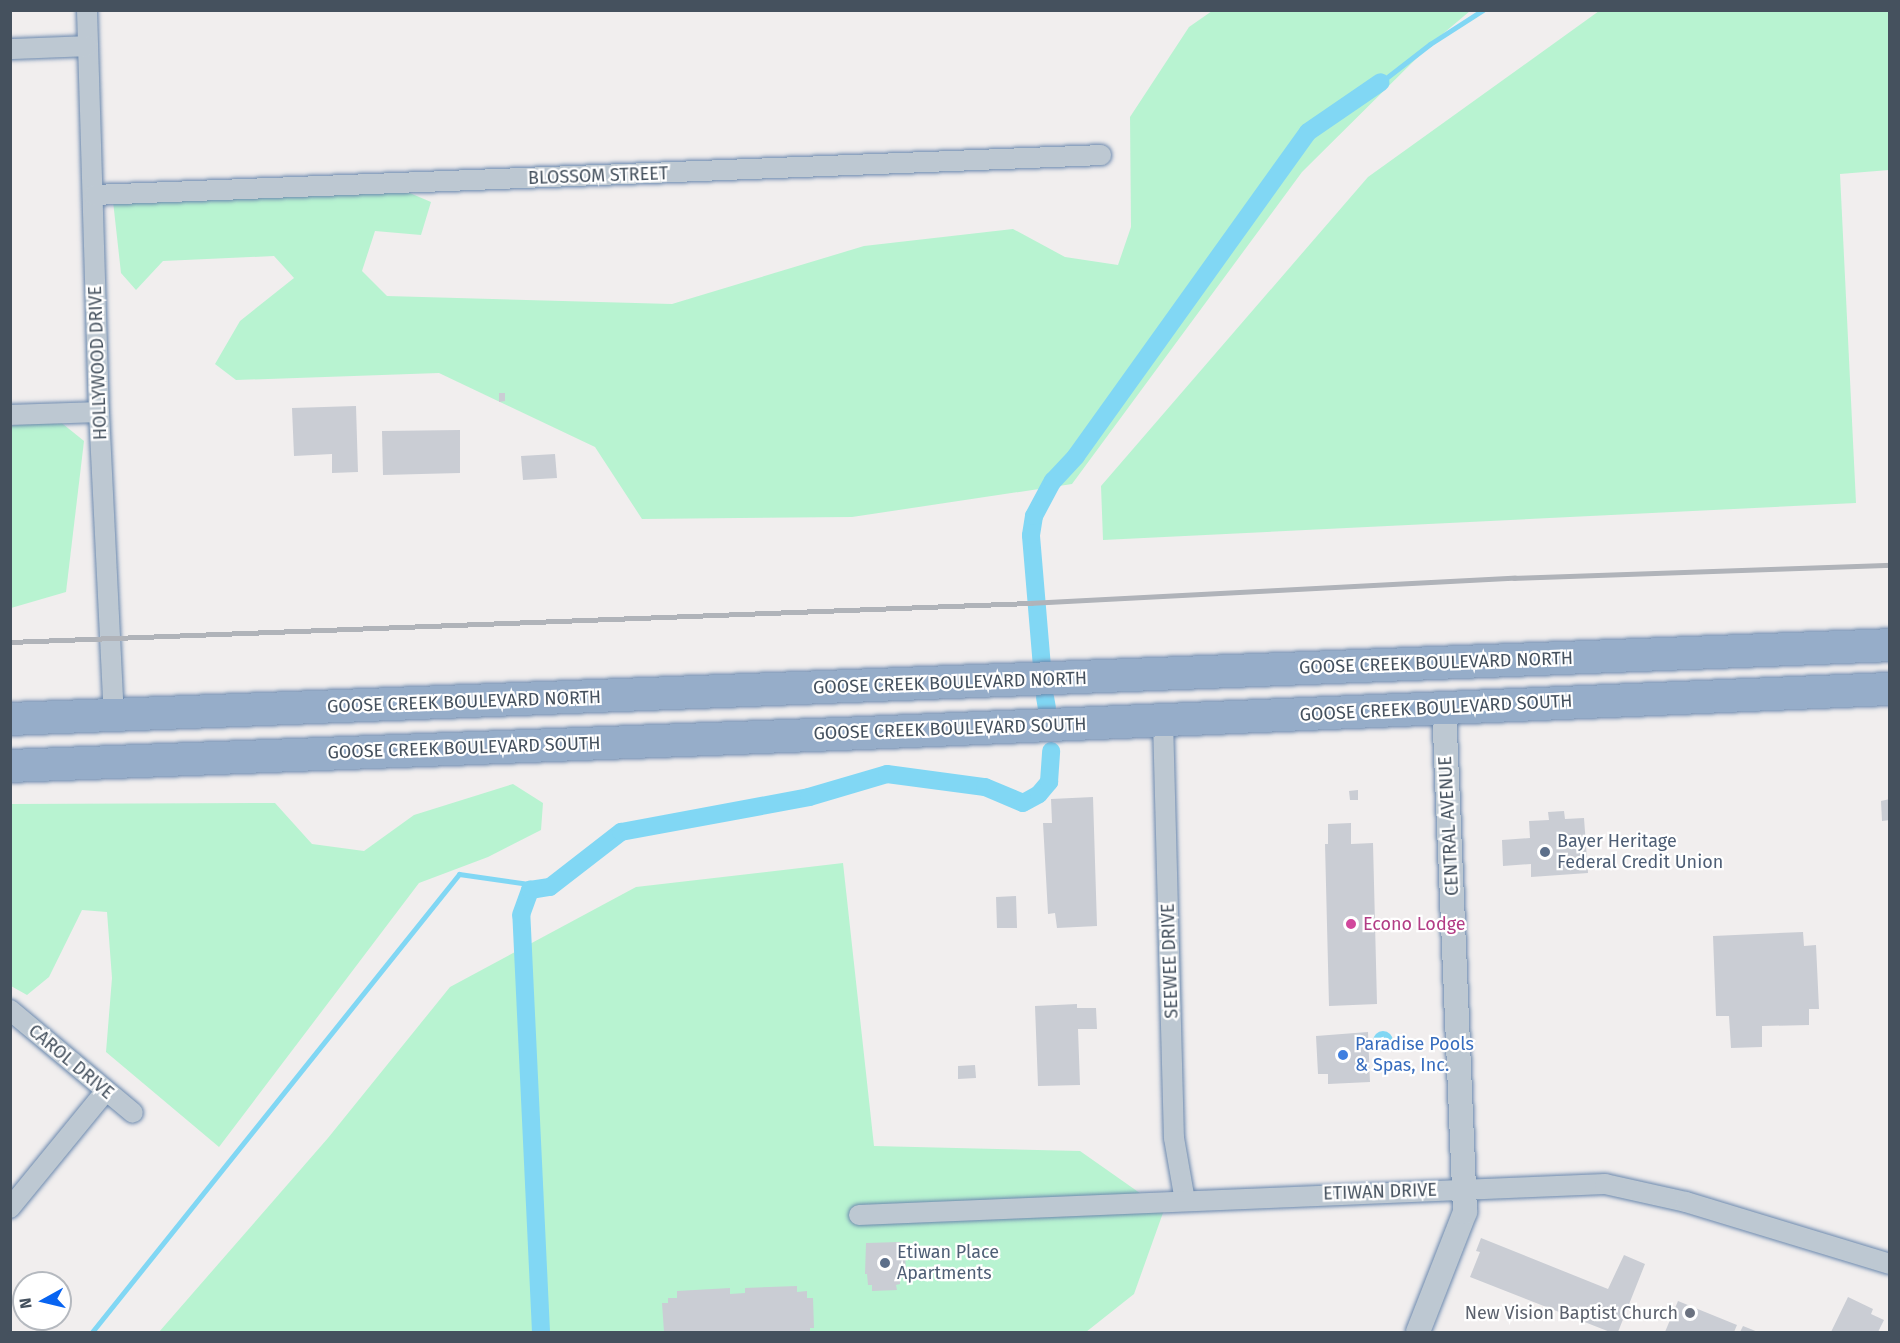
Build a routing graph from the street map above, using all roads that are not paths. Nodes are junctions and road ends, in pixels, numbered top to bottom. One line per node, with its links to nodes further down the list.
1 (87, 10): 2 (street, HOLLYWOOD DRIVE)
2 (87, 46): 3 (street); 5 (street, HOLLYWOOD DRIVE)
3 (10, 49)
4 (1101, 155): 5 (street, BLOSSOM STREET)
5 (94, 195): 6 (street, HOLLYWOOD DRIVE)
6 (99, 412): 7 (street); 13 (street, HOLLYWOOD DRIVE)
7 (10, 415)
8 (1890, 645): 9 (highway, GOOSE CREEK BOULEVARD NORTH)
9 (1526, 659): 10 (highway, GOOSE CREEK BOULEVARD NORTH); 12 (highway)
10 (1351, 667): 12 (highway); 13 (highway, GOOSE CREEK BOULEVARD NORTH)
11 (1890, 689): 12 (highway, GOOSE CREEK BOULEVARD SOUTH)
12 (1444, 707): 15 (highway, GOOSE CREEK BOULEVARD SOUTH); 21 (street, CENTRAL AVENUE)
13 (114, 716): 14 (highway, GOOSE CREEK BOULEVARD NORTH); 16 (highway); 17 (highway)
14 (10, 720)
15 (1163, 720): 16 (highway, GOOSE CREEK BOULEVARD SOUTH); 22 (street, SEEWEE DRIVE)
16 (232, 757): 17 (highway, GOOSE CREEK BOULEVARD SOUTH)
17 (12, 766)
18 (10, 1010): 19 (street, CAROL DRIVE)
19 (105, 1092): 20 (street, CAROL DRIVE); 23 (street)
20 (133, 1113)
21 (1466, 1189): 22 (street, ETIWAN DRIVE); 25 (street, ETIWAN DRIVE); 26 (street, CENTRAL AVENUE)
22 (1185, 1201): 24 (street, ETIWAN DRIVE)
23 (10, 1208)
24 (859, 1215)
25 (1890, 1264)
26 (1418, 1332)

